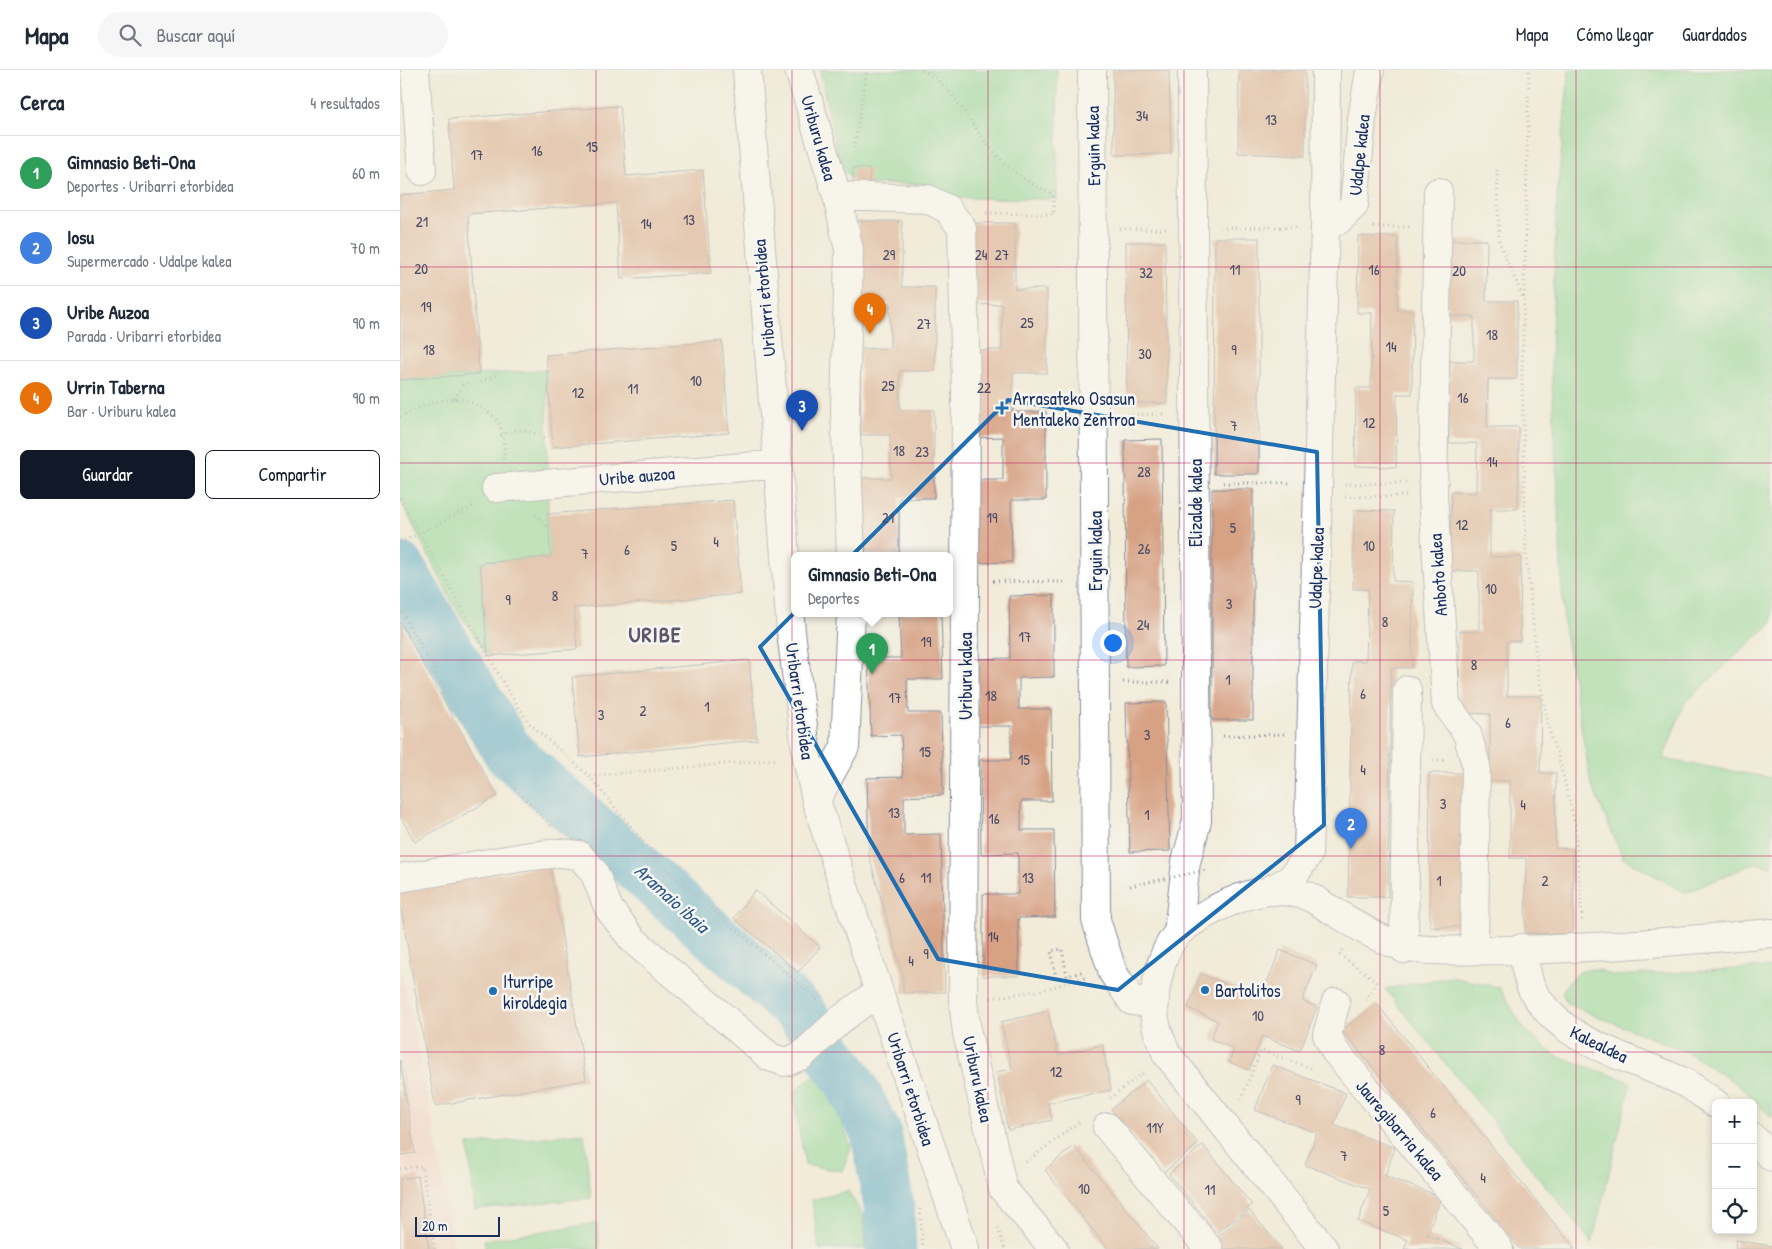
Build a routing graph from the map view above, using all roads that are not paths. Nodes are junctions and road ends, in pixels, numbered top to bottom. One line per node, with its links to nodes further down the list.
1 (415, 70): 8 (street)
2 (747, 70): 12 (street, Uribarri etorbidea)
3 (799, 70): 10 (street, Uriburu kalea)
4 (1092, 70): 29 (street, Erguin kalea)
5 (1192, 70): 22 (street, Elizalde kalea)
6 (1326, 70): 11 (street, Udalpe kalea)
7 (1370, 70): 11 (street, Udalpe kalea)
8 (422, 171)
9 (1438, 192): 26 (street, Anboto kalea)
10 (837, 196): 14 (street); 35 (street, Uriburu kalea)
11 (1325, 227): 21 (street, Udalpe kalea)
12 (778, 464): 13 (street, Uribe auzoa); 16 (street, Uribarri etorbidea)
13 (496, 488)
14 (851, 552)
15 (791, 617): 19 (street, Uribarri etorbidea)
16 (791, 617)
17 (851, 617): 19 (street)
18 (1407, 690): 25 (street)
19 (816, 800): 27 (street, Uribarri etorbidea)
20 (400, 878): 27 (street)
21 (1268, 891): 22 (street); 25 (street)
22 (1178, 933): 29 (street)
23 (1772, 933): 24 (street)
24 (1522, 948): 26 (street); 30 (street, Kalealdea)
25 (1404, 949): 26 (street)
26 (1474, 950)
27 (878, 992): 34 (street, Uribarri etorbidea)
28 (1346, 1000): 38 (street, Jauregibarria kalea)
29 (1155, 1003): 37 (street)
30 (1712, 1101)
31 (1107, 1127): 36 (street)
32 (1757, 1142): 33 (street)
33 (1772, 1157)
34 (965, 1249)
35 (1054, 1249)
36 (1209, 1249)
37 (1324, 1249)
38 (1498, 1249)

